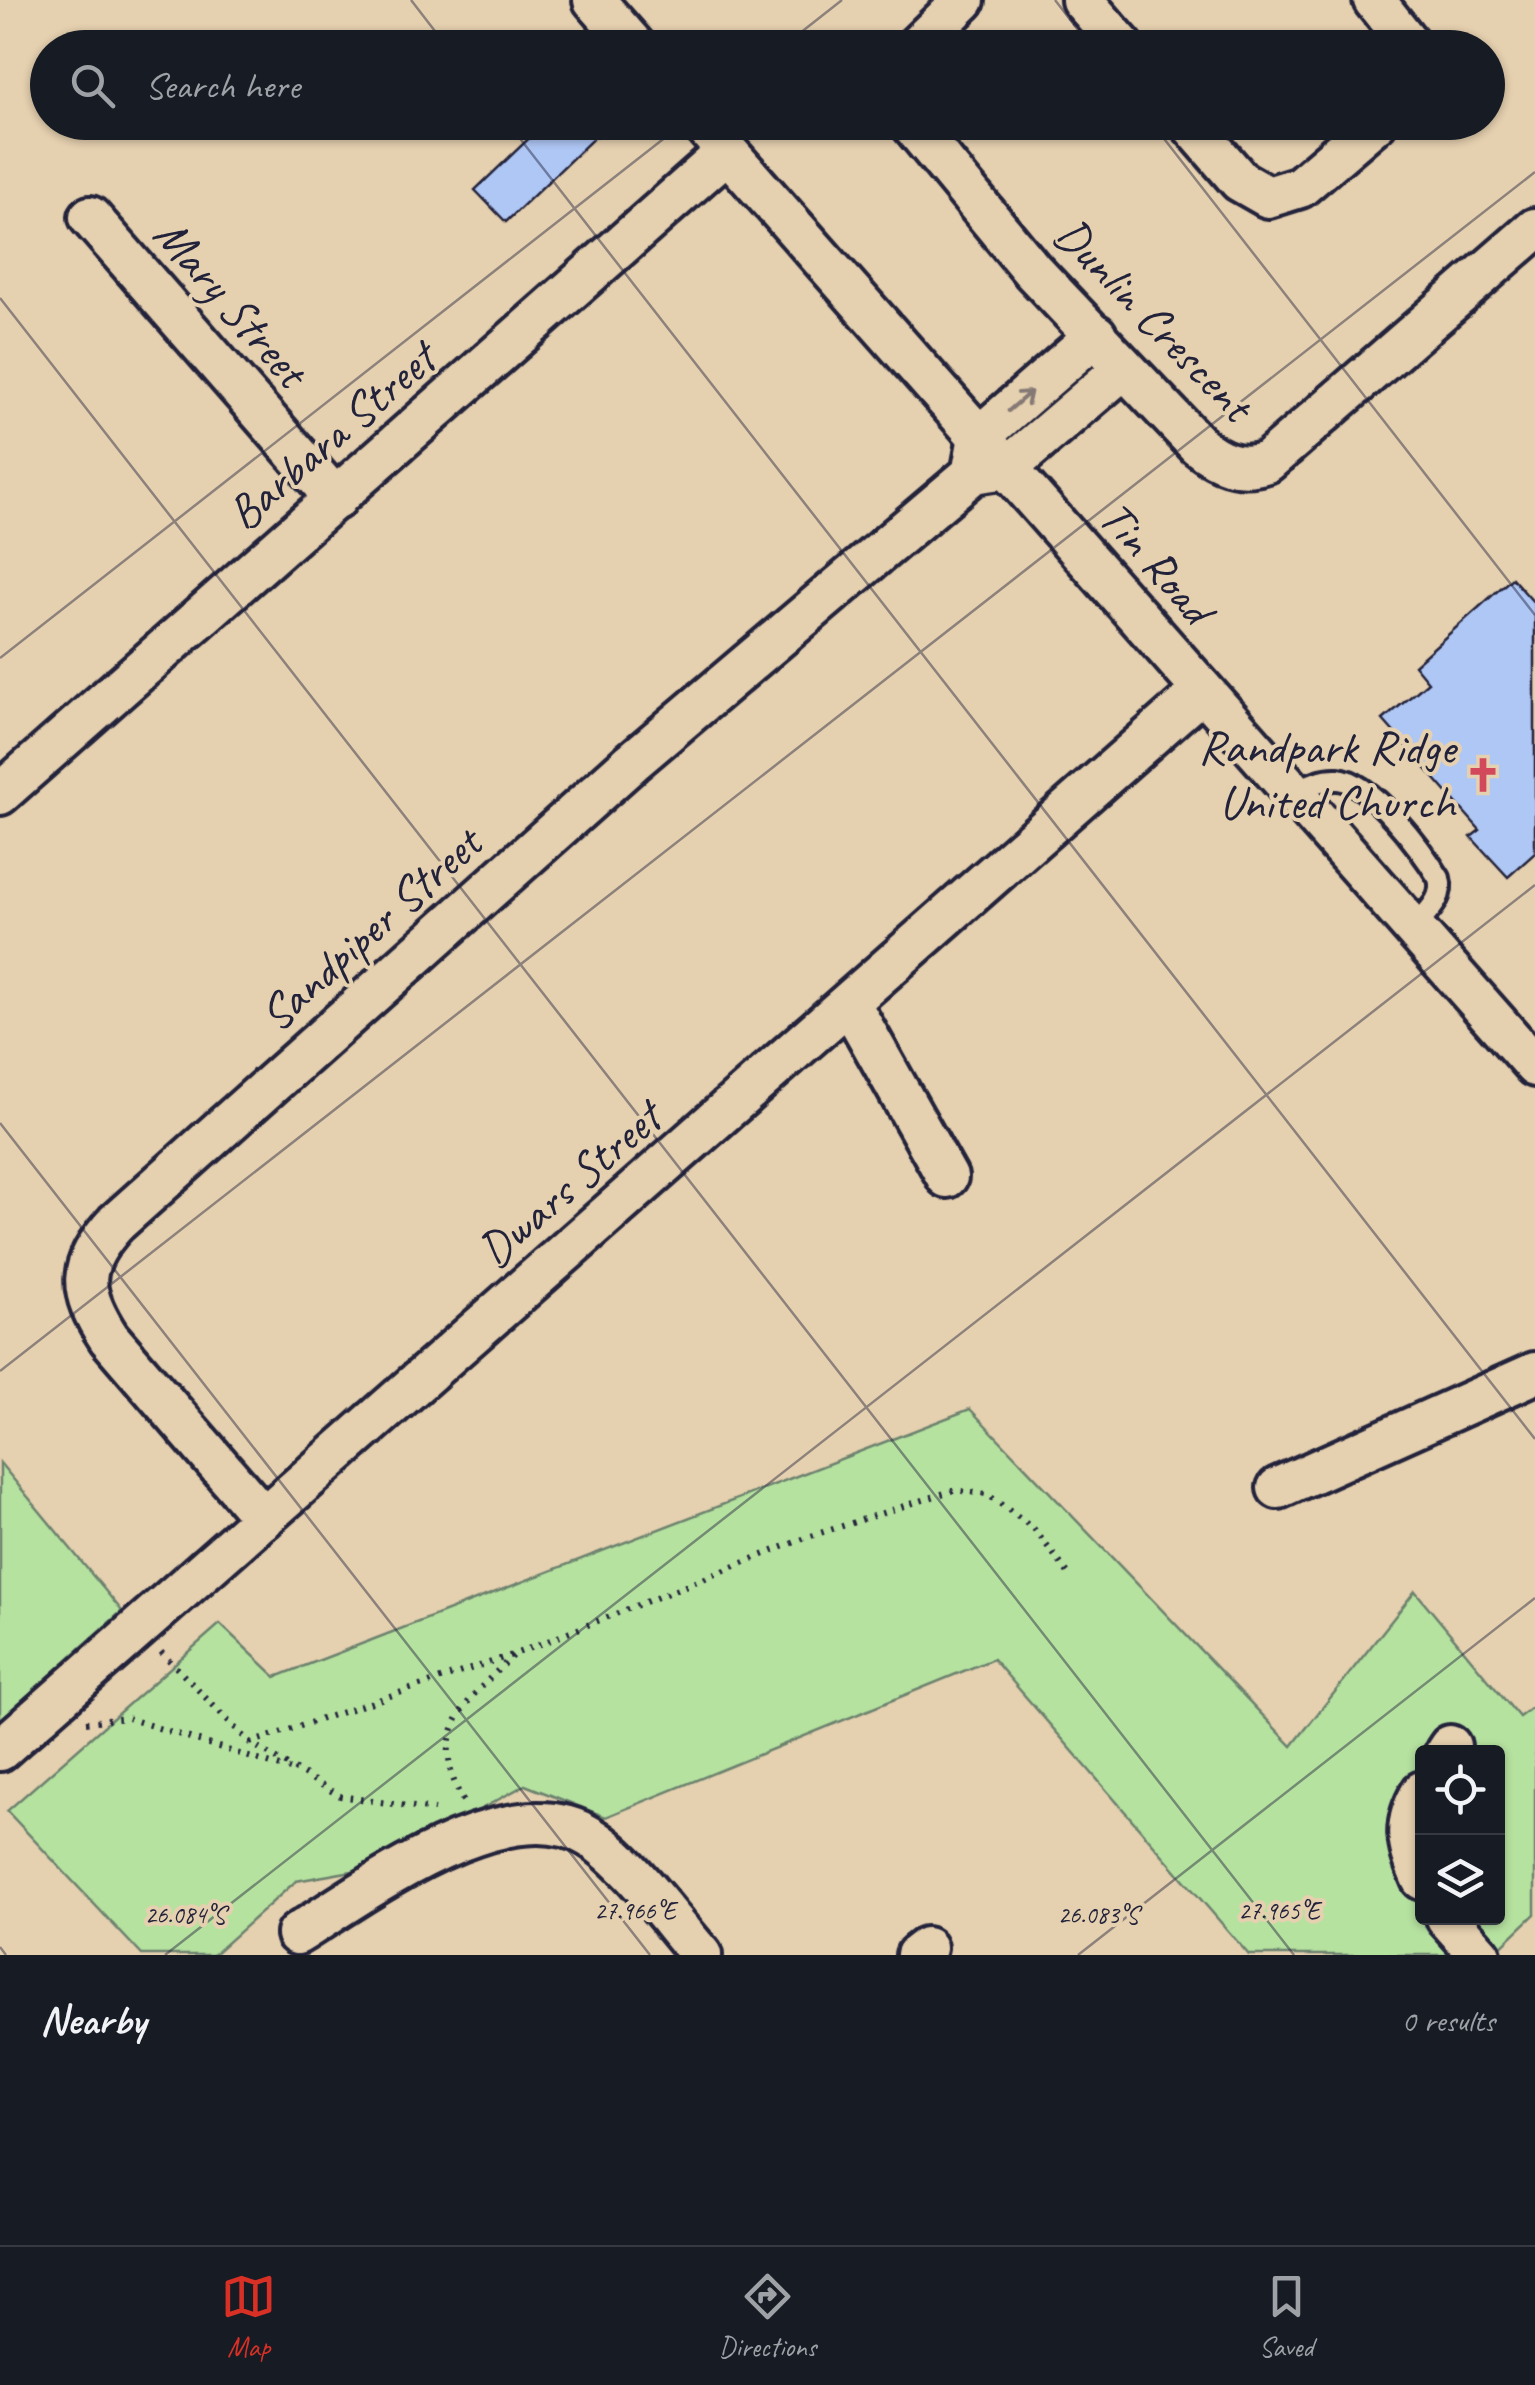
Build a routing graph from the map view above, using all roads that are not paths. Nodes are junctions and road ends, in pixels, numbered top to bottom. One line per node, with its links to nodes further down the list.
1 (594, 0): 5 (street)
2 (964, 0): 6 (street)
3 (1082, 0): 7 (street)
4 (1374, 0): 8 (street)
5 (620, 30)
6 (933, 30)
7 (1108, 30)
8 (1398, 30)
9 (711, 140): 19 (street, Barbara Street)
10 (717, 140): 18 (street, Tin Road)
11 (925, 140): 16 (street, Dunlin Crescent)
12 (1205, 140): 13 (street)
13 (1355, 140)
14 (90, 217): 19 (street, Mary Street)
15 (1535, 229): 17 (street, Dunlin Crescent)
16 (1096, 335): 17 (street, Dunlin Crescent); 18 (street, one-way to 16)
17 (1124, 368): 18 (street)
18 (986, 459): 20 (street, Tin Road); 29 (street, Sandpiper Street)
19 (336, 499): 22 (street, Barbara Street)
20 (1202, 691): 21 (street, Tin Road); 24 (street, Dwars Street)
21 (1293, 793): 23 (street, Tin Road); 23 (lane)
22 (0, 794)
23 (1413, 928): 25 (street, Tin Road)
24 (850, 1004): 26 (street); 29 (street, Dwars Street)
25 (1535, 1066)
26 (947, 1176)
27 (1535, 1373): 28 (street)
28 (1278, 1488)
29 (264, 1518): 30 (street, Dwars Street)
30 (13, 1739)
31 (1415, 1803): 32 (street)
32 (1415, 1864)
33 (1453, 1925): 36 (street)
34 (296, 1934): 35 (street)
35 (701, 1955)
36 (1480, 1955)

